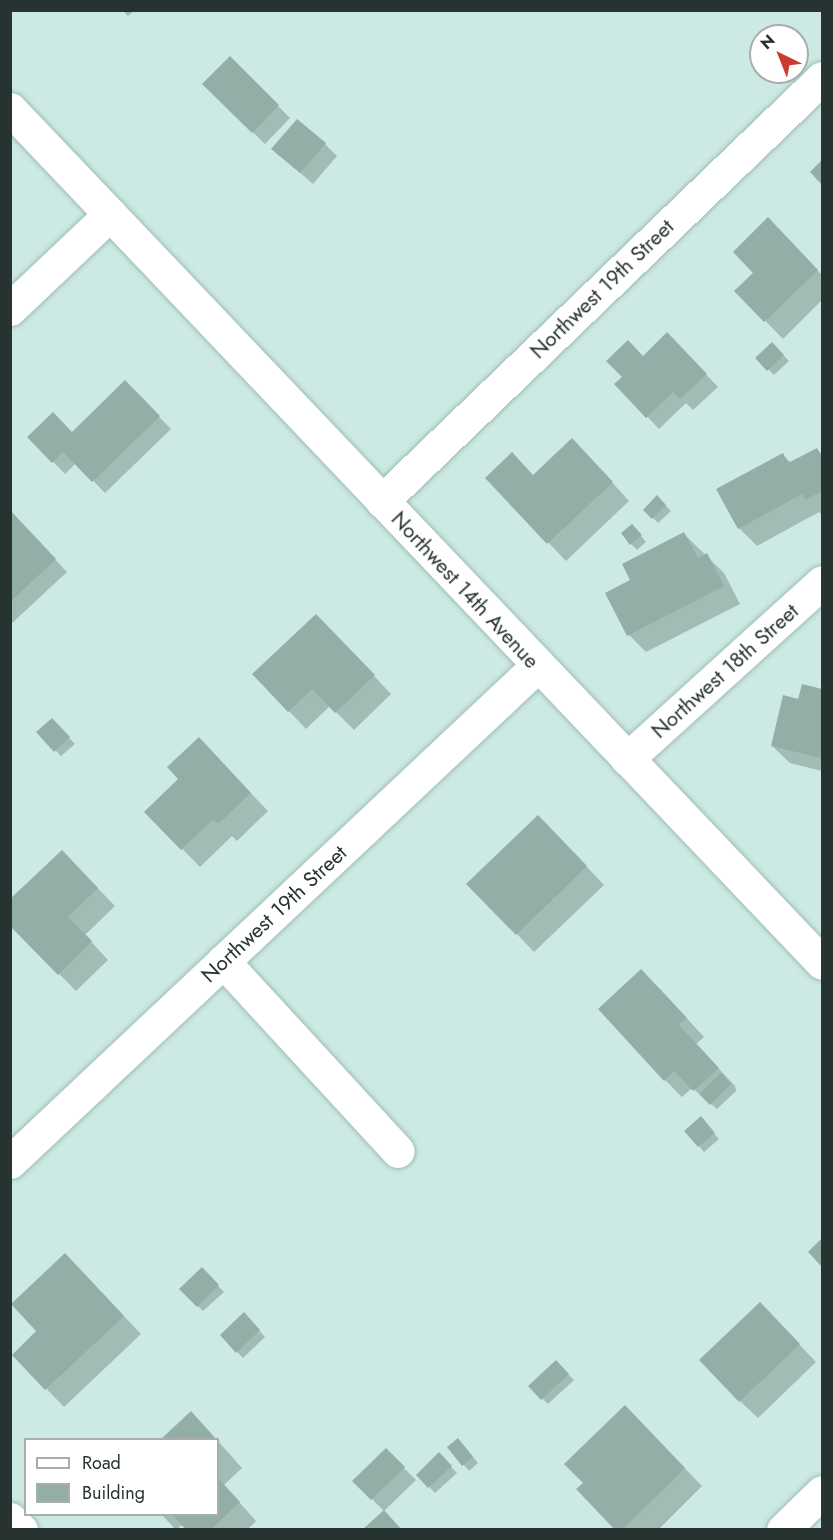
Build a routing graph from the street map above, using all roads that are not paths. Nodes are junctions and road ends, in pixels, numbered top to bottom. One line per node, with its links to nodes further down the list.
1 (822, 78): 5 (street, Northwest 19th Street)
2 (10, 109): 3 (street, Northwest 14th Avenue)
3 (110, 214): 4 (street); 5 (street, Northwest 14th Avenue)
4 (10, 309)
5 (382, 501): 7 (street, Northwest 14th Avenue)
6 (822, 582): 8 (street, Northwest 18th Street)
7 (537, 666): 8 (street, Northwest 14th Avenue); 9 (street, Northwest 19th Street)
8 (627, 759): 10 (street, Northwest 14th Avenue)
9 (223, 962): 11 (street); 12 (street, Northwest 19th Street)
10 (822, 963)
11 (398, 1151)
12 (10, 1162)
13 (822, 1492): 16 (street)
14 (10, 1519): 15 (street)
15 (21, 1530)
16 (783, 1530)

